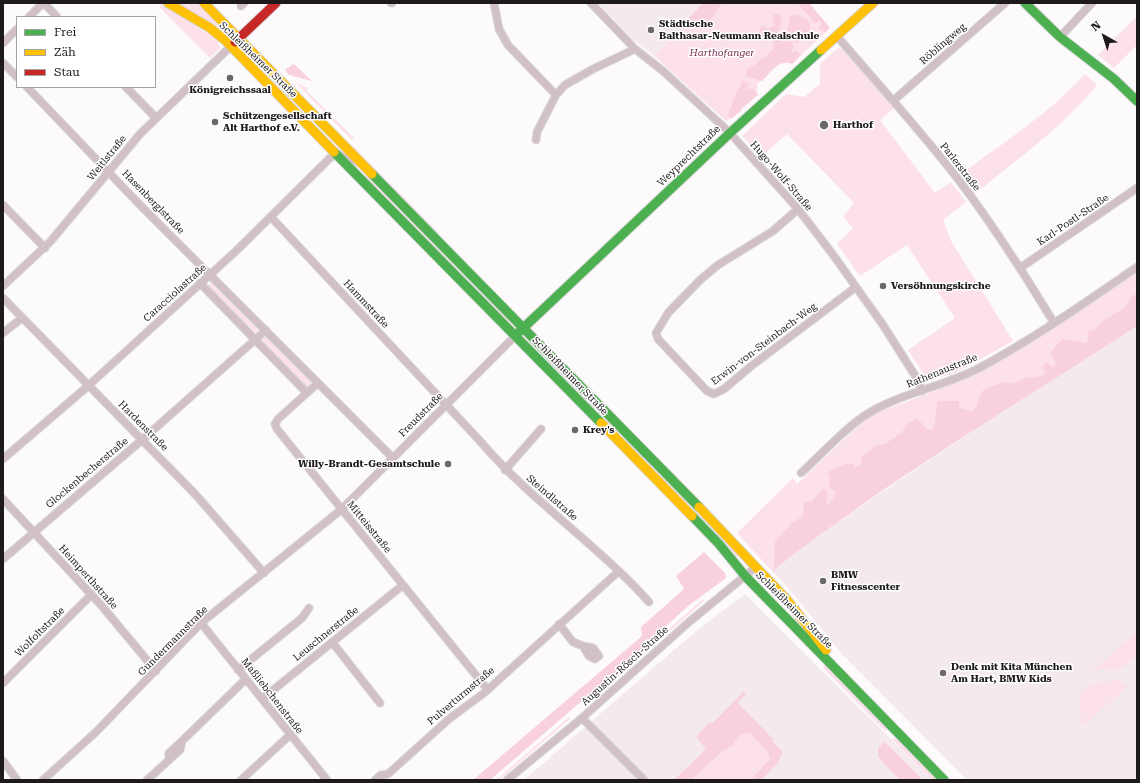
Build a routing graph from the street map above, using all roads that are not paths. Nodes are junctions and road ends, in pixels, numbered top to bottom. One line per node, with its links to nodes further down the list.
1 (43, 3): 11 (street); 12 (street)
2 (168, 3): 18 (main road, Schleißheimer Straße)
3 (204, 3): 15 (main road, Schleißheimer Straße)
4 (276, 3): 15 (main road)
5 (494, 3): 26 (street)
6 (591, 3): 19 (street, Hugo-Wolf-Straße)
7 (873, 3): 14 (main road, Weyprechtstraße)
8 (1005, 3): 27 (street, Röblingweg)
9 (1025, 3): 16 (main road)
10 (1092, 3): 16 (street)
11 (30, 16)
12 (56, 16)
13 (16, 30): 17 (street)
14 (836, 35): 27 (street, Parlerstraße); 30 (main road, Weyprechtstraße)
15 (239, 38): 18 (main road); 21 (main road, Schleißheimer Straße)
16 (1060, 38): 28 (main road)
17 (3, 43)
18 (231, 46): 23 (main road, Schleißheimer Straße); 29 (street, Weitlstraße)
19 (635, 49): 26 (street); 30 (street, Hugo-Wolf-Straße)
20 (3, 63): 22 (street)
21 (274, 75): 23 (main road); 33 (main road, Schleißheimer Straße)
22 (16, 76)
23 (266, 83): 32 (main road, Schleißheimer Straße)
24 (28, 88): 34 (street, Hasenberglstraße)
25 (127, 88): 29 (street)
26 (556, 95): 31 (street)
27 (894, 100): 41 (street, Parlerstraße)
28 (1137, 101)
29 (156, 118): 34 (street, Weitlstraße)
30 (730, 133): 37 (street, Hugo-Wolf-Straße); 49 (main road, Weyprechtstraße)
31 (536, 140)
32 (335, 153): 33 (street); 38 (street, Caracciolastraße); 52 (main road, Schleißheimer Straße)
33 (360, 163): 49 (main road, Schleißheimer Straße)
34 (109, 171): 39 (street, Weitlstraße); 42 (street, Hasenberglstraße)
35 (1137, 188): 41 (street, Karl-Postl-Straße)
36 (3, 205): 39 (street)
37 (798, 209): 45 (street, Hugo-Wolf-Straße); 45 (street, Erwin-von-Steinbach-Weg)
38 (272, 217): 42 (street, Caracciolastraße); 58 (street, Hammstraße)
39 (45, 248): 44 (street, Weitlstraße)
40 (1137, 267): 48 (street, Rathenaustraße)
41 (1020, 268): 48 (street, Parlerstraße)
42 (210, 275): 43 (street, Caracciolastraße); 50 (street, Hasenberglstraße)
43 (200, 284): 53 (street); 55 (street, Caracciolastraße)
44 (3, 286)
45 (856, 287): 56 (street, Hugo-Wolf-Straße)
46 (3, 298): 47 (street, Hardenstraße)
47 (22, 318): 51 (street); 55 (street, Hardenstraße)
48 (1054, 323): 56 (street, Rathenaustraße)
49 (523, 328): 52 (main road, Weyprechtstraße); 69 (main road, Schleißheimer Straße)
50 (266, 330): 53 (street); 54 (street, Hasenberglstraße)
51 (3, 333)
52 (515, 336): 58 (street, Freudstraße); 72 (main road, Schleißheimer Straße)
53 (255, 340): 57 (street); 60 (street, Glockenbecherstraße)
54 (318, 383): 57 (street, Mitteisstraße); 61 (street, Hasenberglstraße)
55 (88, 386): 60 (street, Hardenstraße); 62 (street, Caracciolastraße)
56 (922, 391): 64 (street, Rathenaustraße)
57 (307, 393): 66 (street, Mitteisstraße)
58 (446, 405): 61 (street, Freudstraße); 63 (street, Steindlstraße)
59 (540, 429): 63 (street)
60 (143, 439): 67 (street, Glockenbecherstraße); 71 (street, Hardenstraße)
61 (393, 458): 66 (street, Freudstraße)
62 (3, 459)
63 (505, 470): 70 (street, Steindlstraße)
64 (801, 474)
65 (3, 499): 67 (street, Heimperthstraße)
66 (342, 509): 71 (street, Gundermannstraße); 73 (street, Mitteisstraße)
67 (33, 532): 68 (street, Glockenbecherstraße); 74 (street, Heimperthstraße)
68 (3, 559)
69 (756, 567): 72 (street, Augustin-Rösch-Straße); 100 (main road, Schleißheimer Straße)
70 (620, 571): 75 (street, Steindlstraße); 78 (street, Pulverturmstraße)
71 (264, 573): 77 (street, Gundermannstraße)
72 (746, 577): 88 (street, Augustin-Rösch-Straße); 99 (main road, Schleißheimer Straße)
73 (402, 585): 79 (street, Leuschnerstraße); 85 (street, Mitteisstraße)
74 (91, 595): 82 (street, Heimperthstraße); 84 (street, Wolfoltstraße)
75 (649, 602)
76 (309, 608): 81 (street)
77 (201, 623): 81 (street, Maßliebchenstraße); 82 (street, Gundermannstraße)
78 (559, 624): 80 (street); 85 (street, Pulverturmstraße)
79 (332, 642): 86 (street, Leuschnerstraße); 87 (street)
80 (584, 646)
81 (238, 670): 83 (street, Maßliebchenstraße)
82 (156, 671): 92 (street, Gundermannstraße)
83 (246, 679): 86 (street, Maßliebchenstraße); 93 (street)
84 (3, 683)
85 (487, 689): 96 (street, Pulverturmstraße)
86 (262, 699): 89 (street, Maßliebchenstraße)
87 (380, 703)
88 (582, 718): 97 (street, Augustin-Rösch-Straße); 98 (street)
89 (290, 735): 94 (street); 95 (street, Maßliebchenstraße)
90 (3, 761): 91 (street)
91 (17, 780)
92 (43, 780)
93 (147, 780)
94 (241, 780)
95 (328, 780)
96 (375, 780)
97 (507, 780)
98 (644, 780)
99 (944, 780)
100 (952, 780)

